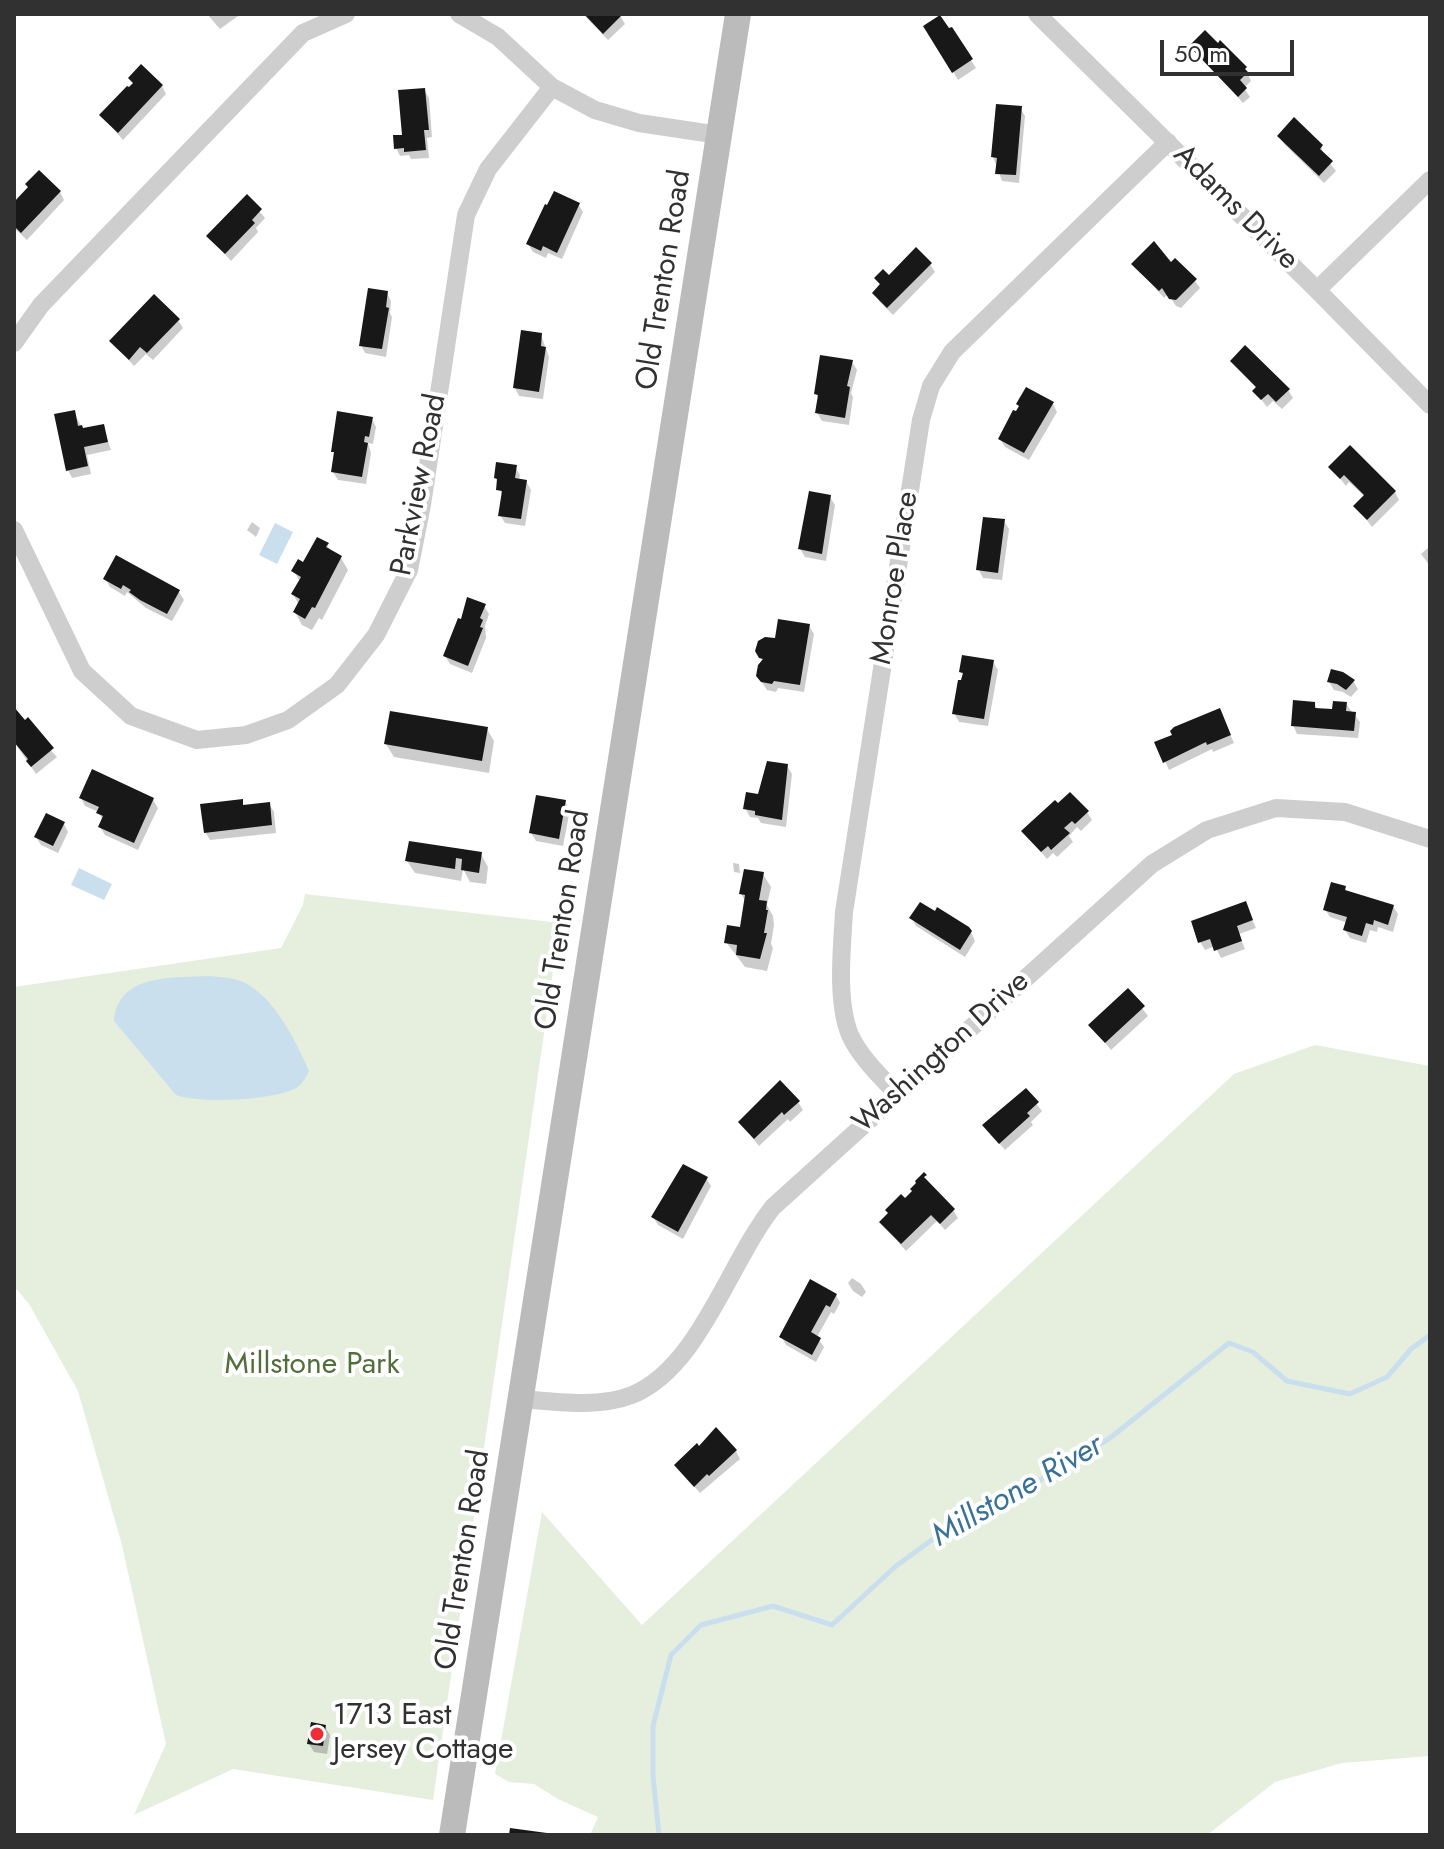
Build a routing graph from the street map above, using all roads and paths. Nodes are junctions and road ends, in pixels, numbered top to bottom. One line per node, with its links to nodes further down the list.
1 (346, 14): 10 (street)
2 (459, 14): 5 (street)
3 (738, 14): 6 (main road, Old Trenton Road)
4 (1037, 14): 7 (street, Adams Drive)
5 (552, 87): 6 (street); 12 (street, Parkview Road)
6 (719, 135): 15 (main road, Old Trenton Road)
7 (1168, 142): 9 (street, Adams Drive); 14 (street, Monroe Place)
8 (1430, 180): 9 (street)
9 (1317, 290): 11 (street, Adams Drive)
10 (14, 343)
11 (1430, 405)
12 (14, 530)
13 (1430, 839): 14 (street, Washington Drive)
14 (896, 1093): 15 (street, Washington Drive)
15 (522, 1399): 16 (main road, Old Trenton Road)
16 (452, 1835)

